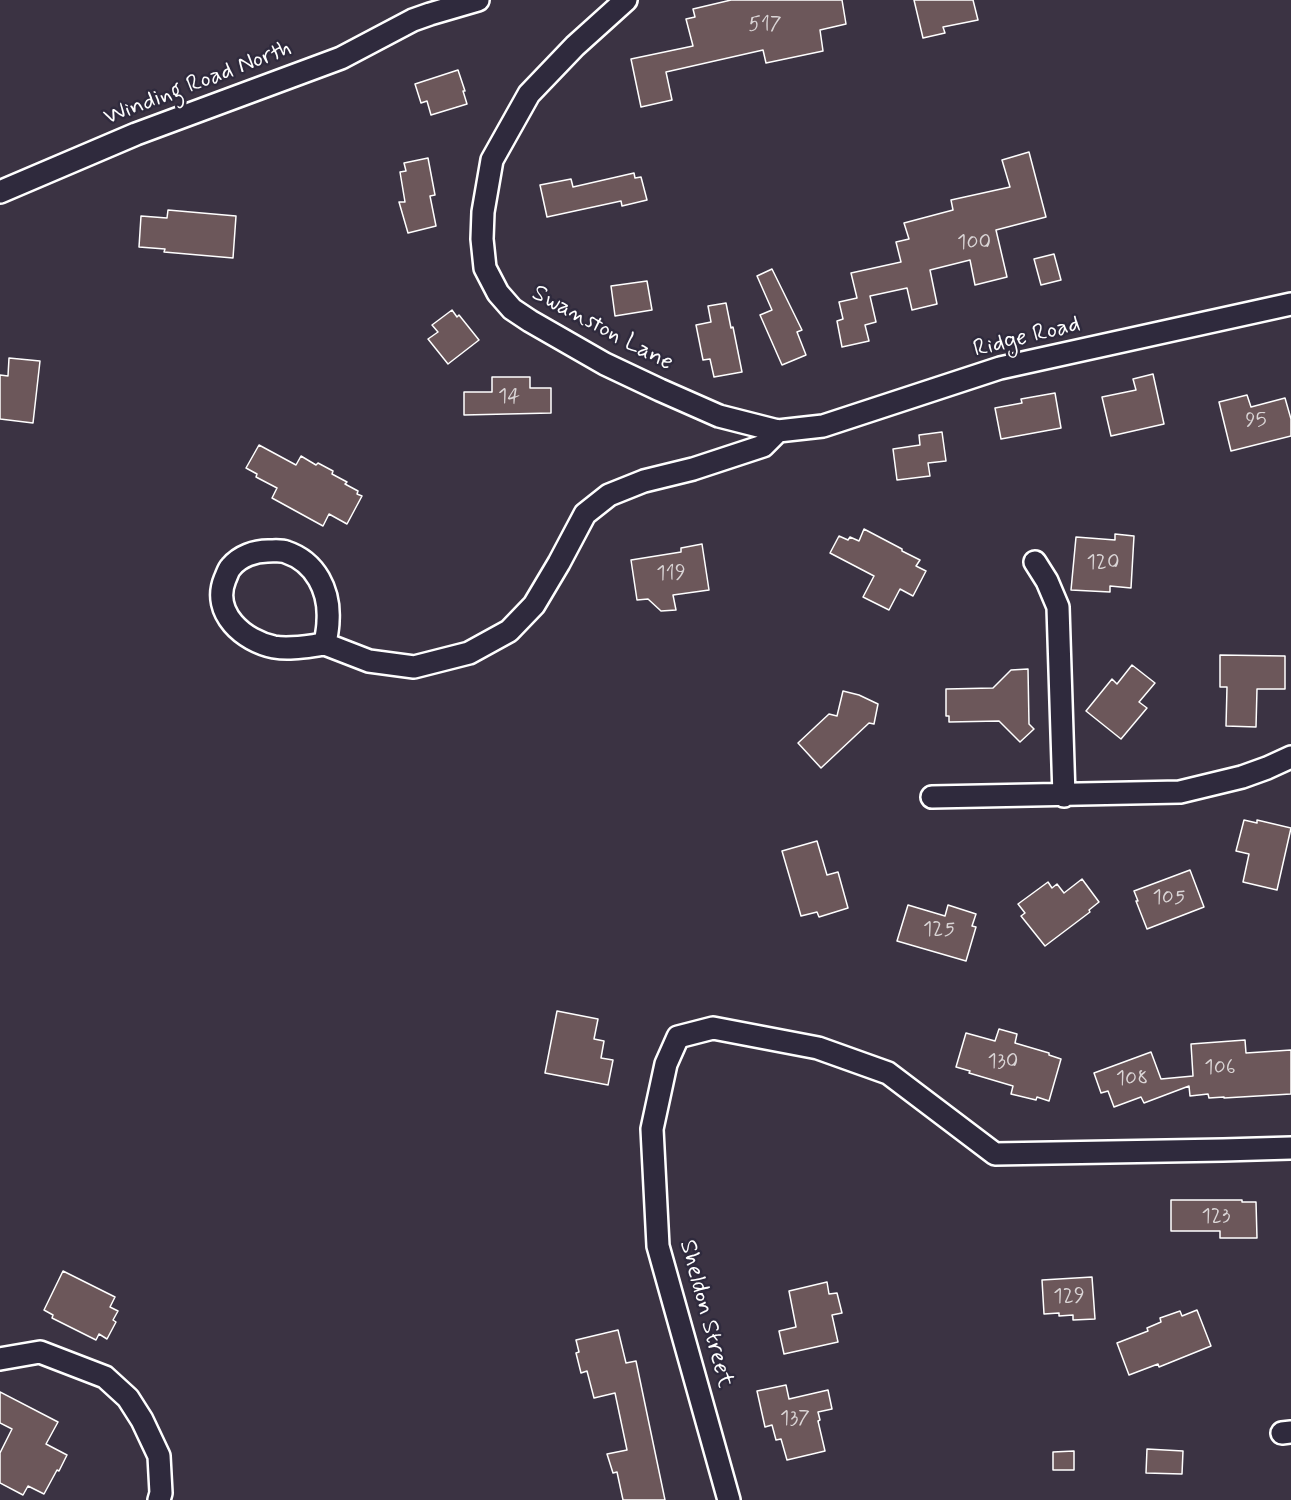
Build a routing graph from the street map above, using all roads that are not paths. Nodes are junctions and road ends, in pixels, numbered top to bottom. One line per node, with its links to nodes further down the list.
1 (478, 0): 3 (street, Winding Road North)
2 (626, 0): 5 (street, Swanston Lane)
3 (0, 192)
4 (1291, 304): 5 (street, Ridge Road)
5 (778, 432): 7 (street)
6 (1035, 562): 9 (street)
7 (325, 644): 7 (street)
8 (1291, 757): 9 (street)
9 (1064, 796): 10 (street)
10 (932, 797)
11 (1291, 1148): 14 (street, Sheldon Street)
12 (0, 1359): 13 (street)
13 (159, 1500)
14 (729, 1500)

